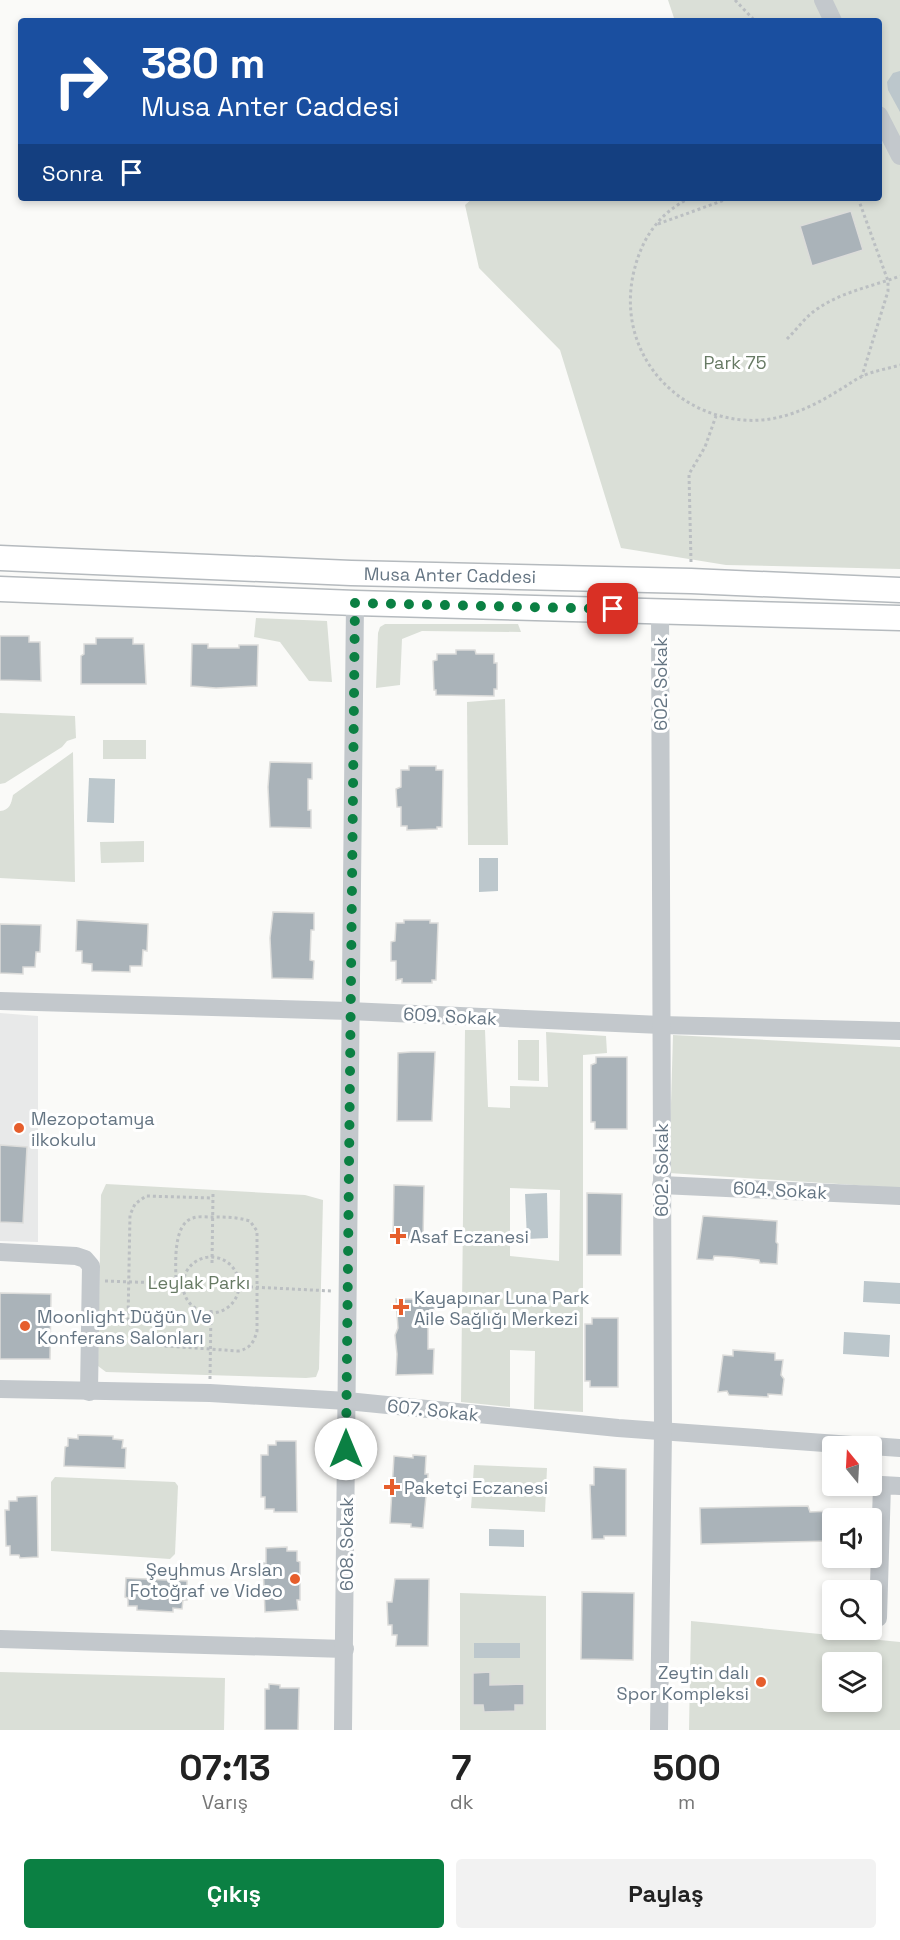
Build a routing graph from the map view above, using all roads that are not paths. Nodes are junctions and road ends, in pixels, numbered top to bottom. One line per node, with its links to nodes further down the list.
1 (823, 0): 2 (street)
2 (832, 18)
3 (882, 121): 4 (street)
4 (900, 156)
5 (0, 558): 7 (main road, Musa Anter Caddesi)
6 (0, 589): 8 (main road, Musa Anter Caddesi)
7 (900, 590)
8 (355, 603): 9 (main road, Musa Anter Caddesi); 12 (street, 608. Sokak)
9 (660, 610): 10 (main road, Musa Anter Caddesi); 13 (street, 602. Sokak)
10 (900, 618)
11 (0, 1001): 12 (street, 609. Sokak)
12 (350, 1011): 13 (street, 609. Sokak); 20 (street, 608. Sokak)
13 (661, 1025): 14 (street, 609. Sokak); 15 (street, 602. Sokak)
14 (900, 1031)
15 (661, 1185): 16 (street, 604. Sokak); 21 (street, 602. Sokak)
16 (900, 1196)
17 (0, 1251): 19 (street)
18 (0, 1389): 19 (street, 607. Sokak)
19 (89, 1392): 20 (street, 607. Sokak)
20 (347, 1401): 21 (street, 607. Sokak); 28 (street, 608. Sokak)
21 (663, 1431): 22 (street, 607. Sokak); 30 (street, 602. Sokak)
22 (822, 1443)
23 (882, 1447): 24 (street)
24 (900, 1448)
25 (900, 1486): 26 (street)
26 (879, 1580)
27 (0, 1639): 28 (street)
28 (345, 1649): 29 (street, 608. Sokak)
29 (343, 1730)
30 (659, 1730)

